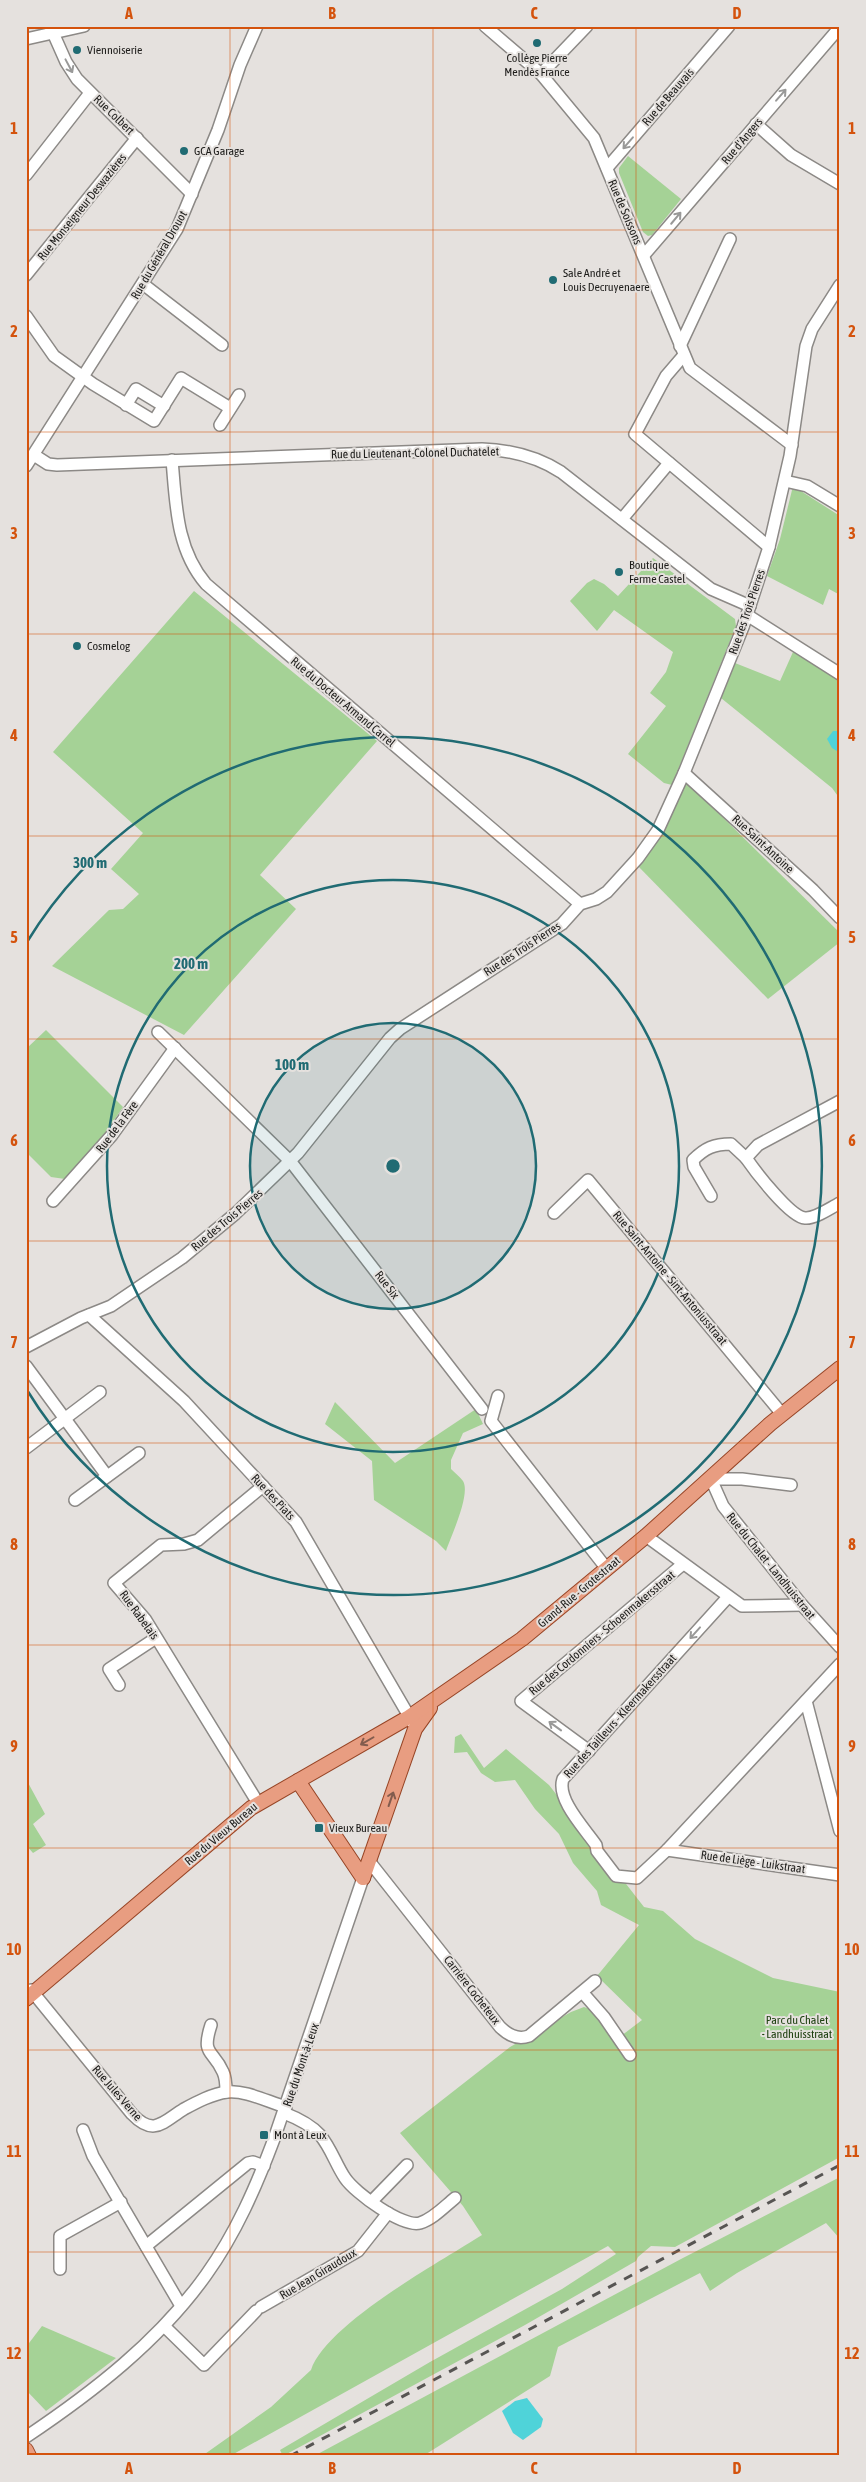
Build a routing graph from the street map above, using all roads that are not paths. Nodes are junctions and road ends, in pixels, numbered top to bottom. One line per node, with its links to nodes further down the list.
1 (84, 26): 7 (street)
2 (257, 26): 16 (street, Rue du Général Drouot)
3 (485, 26): 9 (street, Rue de Soissons)
4 (587, 26): 9 (street)
5 (729, 26): 13 (street, Rue de Beauvais, one-way to 13)
6 (840, 27): 11 (street, Rue d'Angers, one-way to 6)
7 (52, 30): 8 (street); 10 (street, Rue Colbert, one-way to 10)
8 (26, 39)
9 (542, 74): 13 (street, Rue de Soissons)
10 (90, 92): 12 (street, Rue Colbert); 14 (street)
11 (756, 124): 15 (street); 18 (street, Rue d'Angers, one-way to 11)
12 (137, 138): 16 (street, Rue Colbert); 19 (street, Rue Monseigneur Deswazières)
13 (606, 168): 18 (street, Rue de Soissons)
14 (26, 175)
15 (840, 184)
16 (192, 194): 20 (street, Rue du Général Drouot)
17 (730, 239): 24 (street)
18 (644, 255): 24 (street, Rue de Soissons)
19 (26, 275)
20 (143, 284): 23 (street); 25 (street, Rue du Général Drouot)
21 (840, 285): 31 (street, Rue des Trois Pierres)
22 (26, 316): 25 (street)
23 (222, 345)
24 (682, 350): 31 (street, Rue de Soissons); 34 (street)
25 (83, 377): 27 (street); 33 (street, Rue du Général Drouot)
26 (239, 395): 29 (street)
27 (126, 405): 28 (street); 28 (street)
28 (164, 406): 29 (street)
29 (230, 408): 30 (street)
30 (220, 425)
31 (792, 445): 35 (street, Rue des Trois Pierres)
32 (172, 460): 33 (street, Rue du Lieutenant-Colonel Duchatelet); 37 (street, Rue du Lieutenant-Colonel Duchatelet); 42 (street, Rue du Docteur Armand Carrel)
33 (29, 461)
34 (670, 463): 37 (street); 38 (street)
35 (785, 480): 36 (street); 38 (street, Rue des Trois Pierres)
36 (840, 506)
37 (622, 519): 39 (street, Rue du Lieutenant-Colonel Duchatelet)
38 (769, 548): 39 (street, Rue des Trois Pierres)
39 (748, 610): 40 (street, Rue du Lieutenant-Colonel Duchatelet); 41 (street, Rue des Trois Pierres)
40 (840, 674)
41 (684, 773): 42 (street, Rue des Trois Pierres); 43 (street, Rue Saint-Antoine)
42 (580, 904): 48 (street, Rue des Trois Pierres)
43 (840, 918)
44 (158, 1032): 45 (street)
45 (175, 1048): 48 (street); 50 (street, Rue de la Fère)
46 (840, 1102): 47 (street)
47 (746, 1158): 49 (street); 51 (street)
48 (291, 1162): 53 (street, Rue des Trois Pierres); 59 (street, Rue Six)
49 (711, 1196)
50 (53, 1201)
51 (840, 1203)
52 (554, 1214): 60 (street, Rue Saint-Antoine - Sint-Antoniusstraat)
53 (89, 1315): 54 (street, Rue des Trois Pierres); 67 (street, Rue des Piats)
54 (26, 1347)
55 (26, 1366): 61 (street)
56 (840, 1368): 60 (main road, Grand-Rue - Grotestraat)
57 (100, 1392): 61 (street)
58 (498, 1396): 71 (street)
59 (482, 1409)
60 (782, 1414): 65 (main road, Grand-Rue - Grotestraat)
61 (65, 1419): 62 (street); 64 (street)
62 (26, 1448)
63 (139, 1453): 64 (street)
64 (107, 1476): 68 (street)
65 (711, 1479): 66 (street); 69 (main road, Grand-Rue - Grotestraat); 73 (street, Rue du Chalet - Landhuisstraat)
66 (791, 1485)
67 (263, 1486): 74 (street, Rue Rabelais); 80 (street, Rue des Piats)
68 (75, 1500)
69 (646, 1536): 70 (street); 71 (main road, Grand-Rue - Grotestraat)
70 (683, 1564): 72 (street); 81 (street, Rue des Cordonniers - Schoenmakersstraat, one-way to 70)
71 (607, 1569): 78 (main road, Grand-Rue - Grotestraat)
72 (728, 1597): 73 (street); 81 (street, Rue des Tailleurs - Kleermakersstraat, one-way to 81)
73 (802, 1605): 75 (street, Rue du Chalet - Landhuisstraat)
74 (156, 1638): 77 (street); 83 (street, Rue Rabelais)
75 (840, 1647)
76 (840, 1664): 79 (street)
77 (119, 1685)
78 (441, 1697): 80 (main road, Rue du Vieux Bureau)
79 (806, 1701): 84 (street); 85 (street)
80 (412, 1723): 82 (main road, Rue du Vieux Bureau, one-way to 82); 86 (main road, Rue du Mont-à-Leux, one-way to 80)
81 (589, 1751): 85 (street, Rue des Tailleurs - Kleermakersstraat)
82 (298, 1781): 83 (main road, Rue du Vieux Bureau); 88 (main road)
83 (258, 1803): 91 (main road, Rue du Vieux Bureau)
84 (840, 1831)
85 (667, 1850): 87 (street, Rue de Liège - Luikstraat)
86 (369, 1860): 88 (main road, Rue du Mont-à-Leux); 90 (street, Carrière Cocheteux)
87 (840, 1874)
88 (363, 1878): 95 (street, Rue du Mont-à-Leux)
89 (595, 1981): 90 (street, Carrière Cocheteux)
90 (583, 1993): 93 (street)
91 (29, 1994): 94 (street, Rue Jules Verne)
92 (211, 2024): 94 (street)
93 (630, 2055)
94 (226, 2092): 95 (street)
95 (285, 2110): 98 (street, Rue du Mont-à-Leux); 101 (street)
96 (83, 2130): 100 (street)
97 (407, 2165): 101 (street)
98 (264, 2166): 103 (street); 105 (street, Rue du Mont-à-Leux)
99 (455, 2198): 102 (street)
100 (121, 2202): 103 (street); 104 (street)
101 (372, 2202): 102 (street)
102 (388, 2212): 106 (street, Rue Jean Giraudoux)
103 (146, 2246): 105 (street)
104 (60, 2269)
105 (181, 2306): 106 (street, Rue du Mont-à-Leux)
106 (164, 2326): 107 (street, Rue du Mont-à-Leux)
107 (26, 2437)
108 (26, 2450): 109 (main road)
109 (28, 2456)

